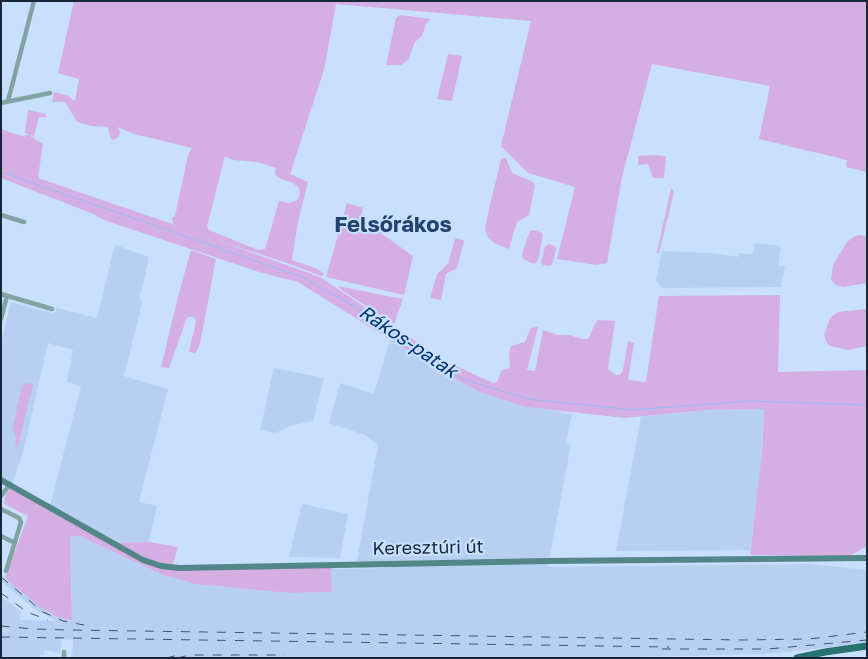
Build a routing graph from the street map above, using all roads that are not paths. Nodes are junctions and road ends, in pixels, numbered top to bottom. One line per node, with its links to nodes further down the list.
1 (34, 1): 3 (street)
2 (50, 93): 3 (street)
3 (8, 101): 4 (street)
4 (1, 103)
5 (1, 215): 6 (street)
6 (24, 222)
7 (1, 294): 8 (street)
8 (8, 296): 9 (street); 10 (street)
9 (52, 309)
10 (1, 319)
11 (1, 480): 12 (main road, Keresztúri út)
12 (10, 484): 13 (street); 17 (main road, Keresztúri út)
13 (1, 496)
14 (3, 509): 16 (street)
15 (1, 536): 16 (street)
16 (15, 543): 18 (street)
17 (867, 558)
18 (6, 571)
19 (867, 646): 20 (main road)
20 (839, 650): 23 (main road); 24 (main road)
21 (64, 652): 22 (street)
22 (64, 658)
23 (797, 658)
24 (816, 658)

